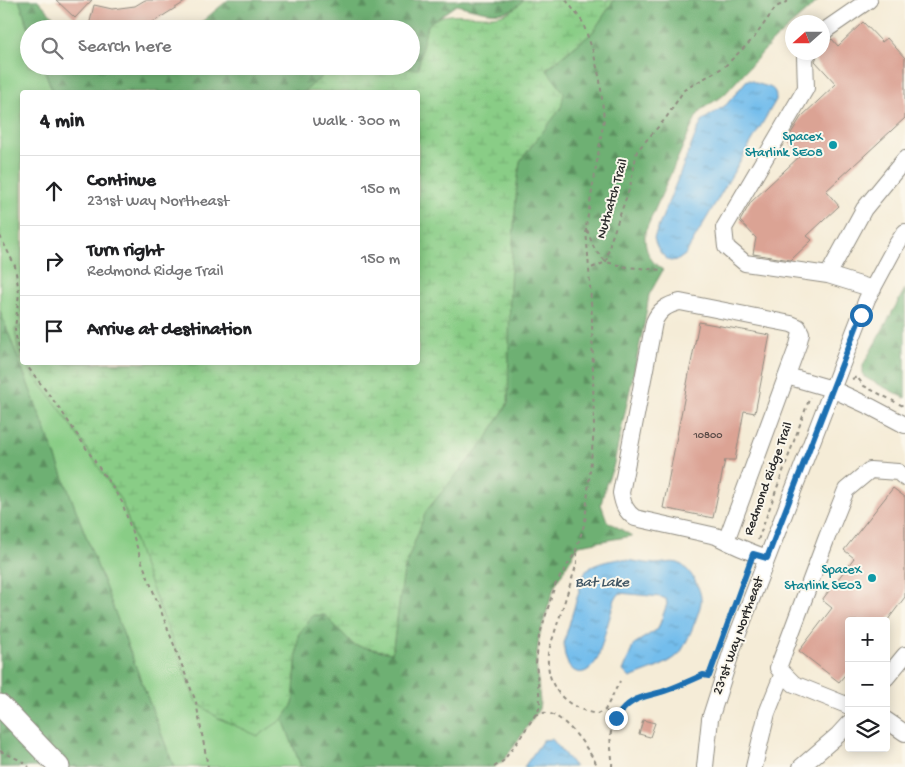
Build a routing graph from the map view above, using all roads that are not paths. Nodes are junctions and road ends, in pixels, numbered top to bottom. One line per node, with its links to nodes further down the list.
1 (869, 0): 2 (street)
2 (830, 27)
3 (805, 60): 6 (street)
4 (905, 158): 6 (street)
5 (905, 232): 7 (street, 231st Way Northeast)
6 (828, 275): 7 (street)
7 (872, 289): 9 (street, 231st Way Northeast)
8 (787, 376): 9 (street); 12 (street); 12 (street)
9 (832, 389): 10 (street); 13 (street, 231st Way Northeast)
10 (905, 425)
11 (905, 478): 15 (street)
12 (726, 541): 13 (street)
13 (760, 556): 23 (street, 231st Way Northeast)
14 (905, 655): 16 (street)
15 (783, 673): 17 (street); 24 (street)
16 (890, 673)
17 (845, 704)
18 (0, 705): 22 (main road)
19 (890, 723): 21 (street)
20 (845, 728): 25 (street)
21 (905, 733)
22 (59, 767)
23 (705, 767)
24 (754, 767)
25 (801, 767)

